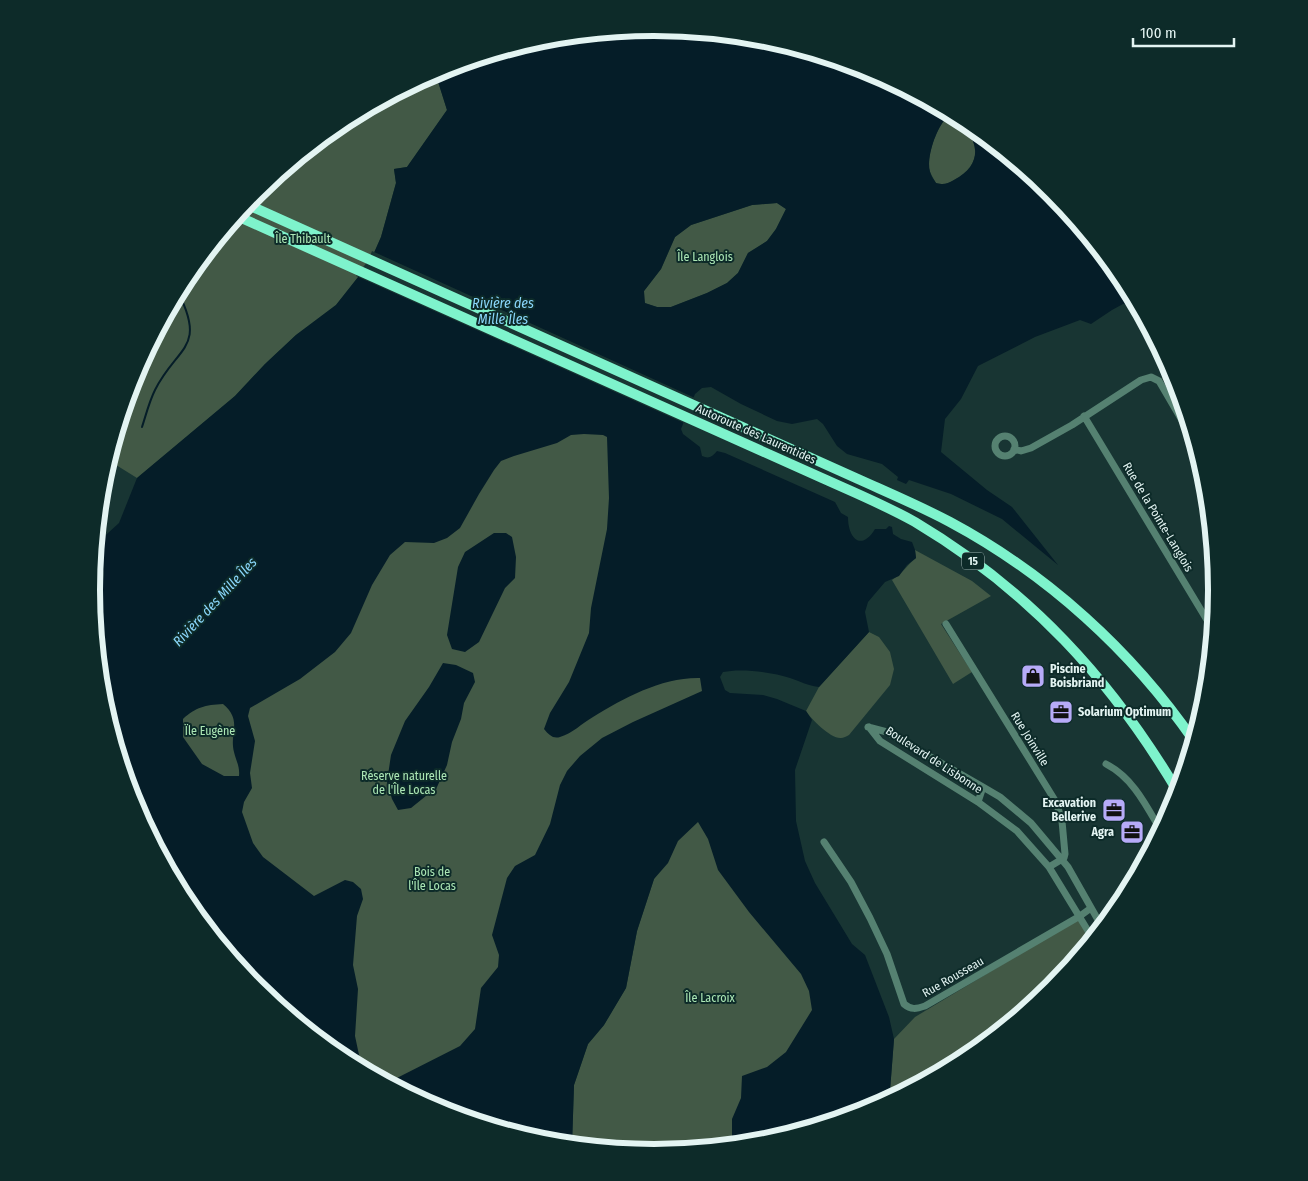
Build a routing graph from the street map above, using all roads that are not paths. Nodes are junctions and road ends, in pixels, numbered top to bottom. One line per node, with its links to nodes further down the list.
1 (254, 208): 8 (highway, Autoroute des Laurentides / 15)
2 (243, 219): 10 (highway, Autoroute des Laurentides / 15)
3 (1084, 416): 4 (street); 5 (street); 6 (street, Rue de la Pointe-Langlois)
4 (1181, 420)
5 (1014, 449)
6 (1207, 620)
7 (946, 624): 15 (street, Rue Joinville)
8 (1189, 735)
9 (1106, 764): 13 (street)
10 (1173, 784)
11 (983, 787): 12 (street); 12 (street, Boulevard de Lisbonne); 15 (street, Boulevard de Lisbonne)
12 (978, 802): 16 (street, Boulevard de Lisbonne)
13 (1157, 824)
14 (824, 842): 18 (street, Rue Rousseau)
15 (1062, 860): 16 (street); 17 (street, Boulevard de Lisbonne)
16 (1049, 867): 18 (street, Boulevard de Lisbonne)
17 (1091, 908): 18 (street, Rue Rousseau); 19 (street, Boulevard de Lisbonne)
18 (1080, 916): 20 (street, Boulevard de Lisbonne)
19 (1099, 921)
20 (1090, 933)

